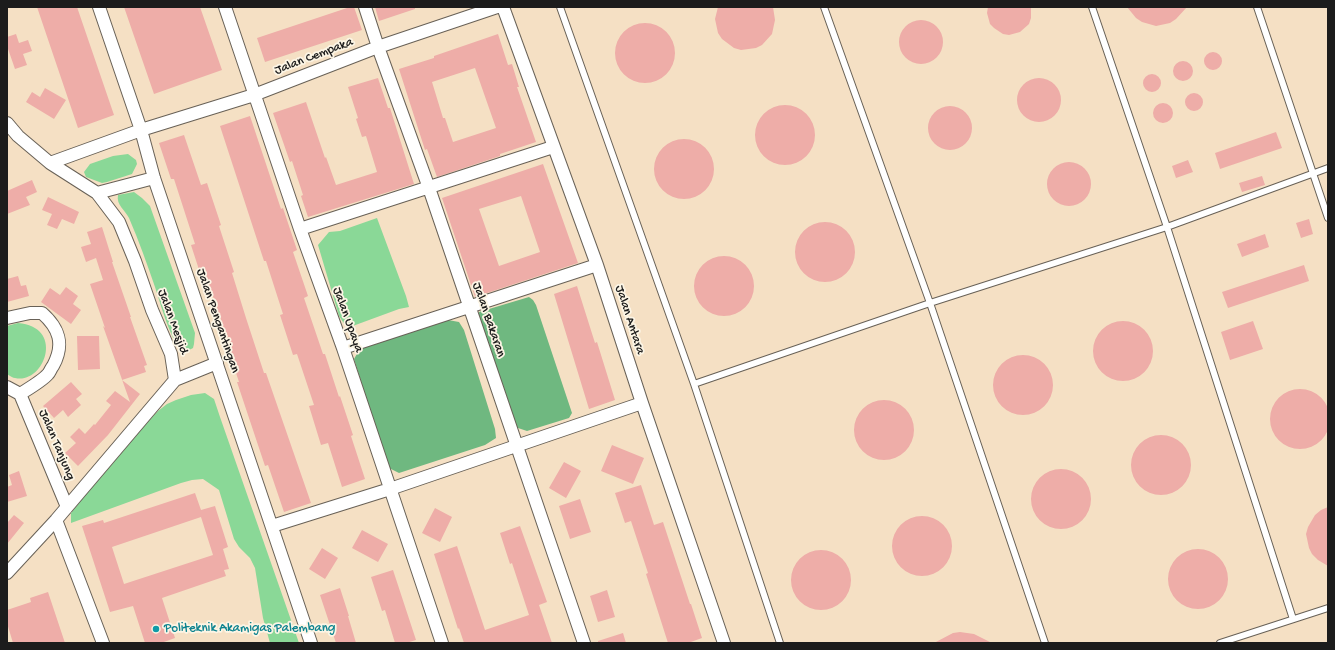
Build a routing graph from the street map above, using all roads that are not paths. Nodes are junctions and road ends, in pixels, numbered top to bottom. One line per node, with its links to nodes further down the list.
1 (99, 7): 13 (street, Jalan Pengantingan)
2 (225, 7): 11 (street, Jalan Upaya)
3 (366, 7): 10 (street, Jalan Bakaran)
4 (497, 7): 10 (street, Jalan Cempaka)
5 (503, 7): 14 (street, Jalan Antara)
6 (560, 7): 31 (lane)
7 (824, 7): 25 (lane)
8 (1092, 7): 22 (lane)
9 (1257, 7): 17 (lane)
10 (378, 47): 11 (street, Jalan Cempaka); 19 (street, Jalan Bakaran)
11 (254, 95): 13 (street, Jalan Cempaka); 23 (street, Jalan Upaya)
12 (7, 123): 15 (street, Jalan Mesjid)
13 (141, 130): 15 (street, Jalan Cempaka); 18 (street, Jalan Pengantingan)
14 (554, 147): 19 (street); 24 (street, Jalan Antara)
15 (50, 163): 20 (street, Jalan Mesjid)
16 (1328, 168): 17 (lane)
17 (1313, 173): 21 (lane); 22 (lane)
18 (154, 178): 20 (street); 29 (street, Jalan Pengantingan)
19 (429, 188): 23 (street); 26 (street, Jalan Bakaran)
20 (97, 193): 30 (street, Jalan Mesjid)
21 (1328, 218)
22 (1167, 227): 25 (lane); 42 (lane)
23 (300, 229): 28 (street, Jalan Upaya)
24 (596, 265): 26 (street); 34 (street, Jalan Antara)
25 (930, 303): 31 (lane); 49 (lane)
26 (469, 307): 28 (street); 35 (street, Jalan Bakaran)
27 (7, 318): 33 (street)
28 (343, 348): 36 (street, Jalan Upaya)
29 (217, 363): 30 (street); 39 (street, Jalan Pengantingan)
30 (175, 380): 37 (street)
31 (694, 384): 48 (lane)
32 (7, 386): 33 (street)
33 (20, 394): 37 (street, Jalan Tanjung)
34 (642, 403): 35 (street); 47 (street, Jalan Antara)
35 (517, 446): 36 (street); 46 (street, Jalan Bakaran)
36 (390, 489): 39 (street); 45 (street, Jalan Upaya)
37 (67, 507): 38 (street)
38 (56, 520): 40 (street); 43 (street)
39 (272, 526): 44 (street, Jalan Pengantingan)
40 (7, 573)
41 (1328, 608): 42 (lane)
42 (1293, 619): 50 (lane)
43 (103, 643)
44 (311, 643)
45 (442, 643)
46 (584, 643)
47 (724, 643)
48 (780, 643)
49 (1045, 643)
50 (1220, 643)

